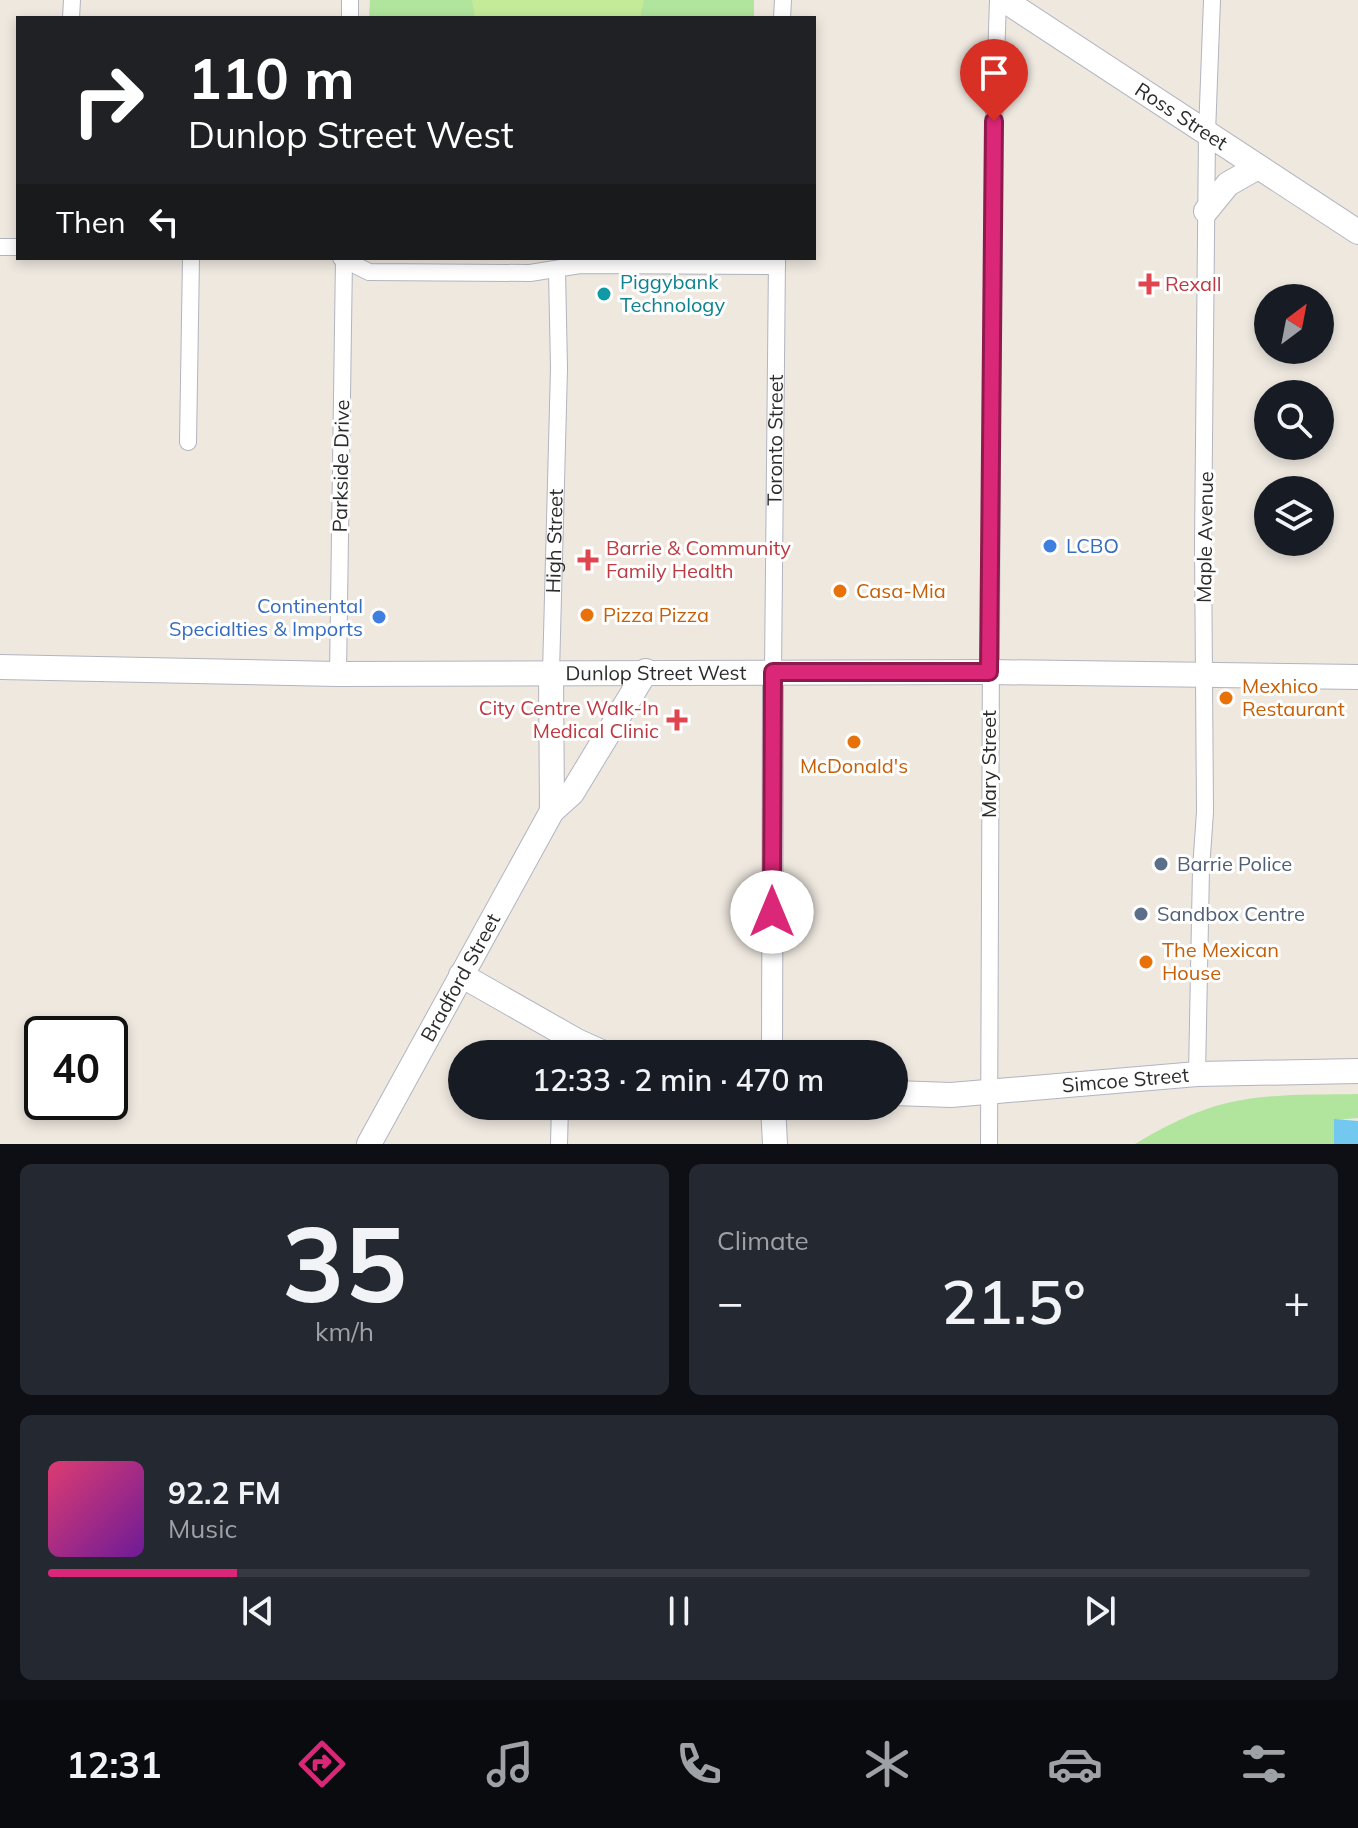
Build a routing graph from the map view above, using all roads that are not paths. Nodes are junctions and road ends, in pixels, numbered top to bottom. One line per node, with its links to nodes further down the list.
1 (1001, 0): 3 (main road, Ross Street); 16 (street, Mary Street)
2 (1212, 0): 3 (street, Maple Avenue)
3 (1207, 133): 4 (main road, Ross Street); 5 (street, Maple Avenue)
4 (1258, 167): 5 (main road); 6 (main road, Ross Street)
5 (1206, 211): 19 (street, Maple Avenue)
6 (1358, 232)
7 (191, 260): 12 (street)
8 (343, 260): 18 (street, Parkside Drive)
9 (347, 260): 11 (street)
10 (777, 262): 11 (street); 15 (street, Toronto Street)
11 (557, 271): 17 (street, High Street)
12 (188, 442)
13 (0, 667): 18 (main road, Dunlop Street West)
14 (646, 671): 15 (main road, Dunlop Street West); 17 (main road, Dunlop Street West); 21 (main road, Bradford Street)
15 (773, 672): 16 (main road, Dunlop Street West); 24 (street, Toronto Street)
16 (989, 672): 19 (main road, Dunlop Street West); 27 (street, Mary Street)
17 (551, 673): 18 (main road, Dunlop Street West); 21 (main road, High Street)
18 (338, 674)
19 (1205, 676): 20 (main road, Dunlop Street West); 26 (street, Maple Avenue)
20 (1358, 677)
21 (552, 811): 22 (main road, Bradford Street)
22 (461, 975): 23 (main road); 31 (main road, Bradford Street)
23 (563, 1040)
24 (772, 1040)
25 (1358, 1071): 26 (main road, Simcoe Street)
26 (1197, 1074): 27 (main road, Simcoe Street)
27 (990, 1092): 28 (main road, Simcoe Street); 34 (street, Mary Street)
28 (908, 1093)
29 (560, 1120): 32 (street)
30 (774, 1120): 33 (main road)
31 (369, 1144)
32 (559, 1144)
33 (775, 1144)
34 (989, 1144)

